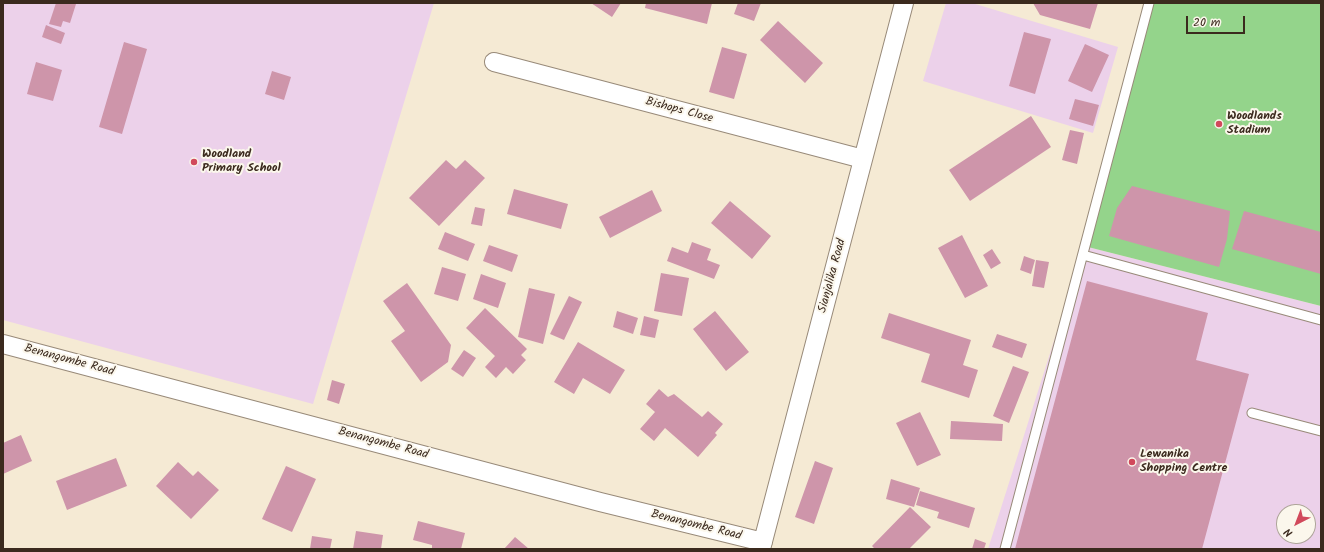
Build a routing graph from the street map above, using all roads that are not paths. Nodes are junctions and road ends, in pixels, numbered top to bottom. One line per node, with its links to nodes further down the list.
1 (904, 3): 4 (street, Sianjalika Road)
2 (1149, 3): 5 (lane)
3 (494, 62): 4 (street, Bishops Close)
4 (863, 159): 10 (street, Sianjalika Road)
5 (1082, 255): 6 (lane); 11 (lane)
6 (1321, 320)
7 (3, 344): 10 (street, Benangombe Road)
8 (1252, 413): 9 (lane)
9 (1321, 432)
10 (762, 546)
11 (1005, 549)

